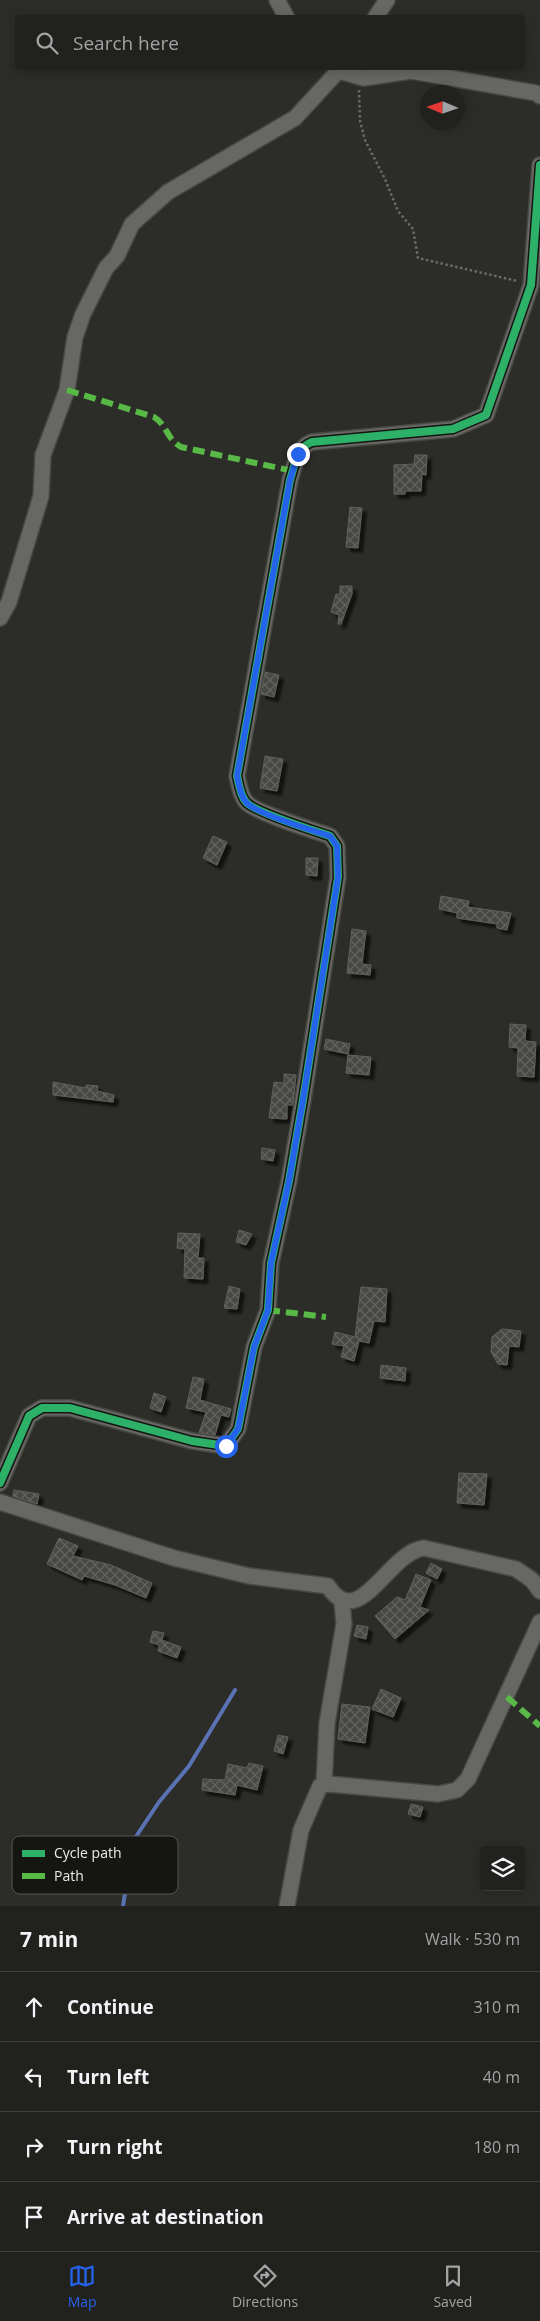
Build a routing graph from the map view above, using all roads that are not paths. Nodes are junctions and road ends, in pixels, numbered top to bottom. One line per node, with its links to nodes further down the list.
1 (276, 0): 3 (street)
2 (387, 0): 4 (street)
3 (285, 15)
4 (377, 15)
5 (338, 70): 9 (street)
6 (342, 70): 7 (street)
7 (540, 96)
8 (540, 165): 10 (street)
9 (0, 618)
10 (0, 1483)
11 (0, 1502): 13 (street)
12 (540, 1592): 13 (street)
13 (342, 1602): 15 (street)
14 (540, 1622): 15 (street)
15 (324, 1784): 16 (street)
16 (287, 1906)

